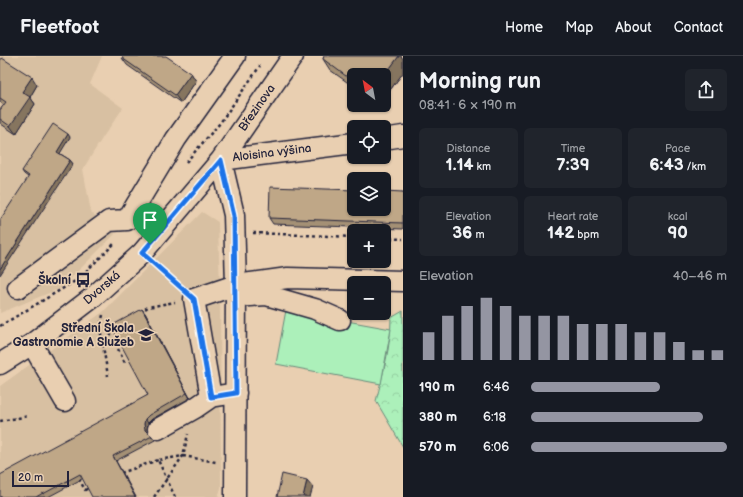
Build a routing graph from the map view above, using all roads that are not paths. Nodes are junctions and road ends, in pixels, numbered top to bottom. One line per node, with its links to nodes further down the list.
1 (235, 56): 7 (street)
2 (293, 56): 6 (street, Březinova)
3 (403, 136): 4 (street)
4 (391, 138)
5 (347, 144): 6 (street, Aloisina výšina)
6 (221, 160): 8 (street, Dvorská); 11 (street, Aloisina výšina)
7 (127, 220): 8 (street); 10 (street)
8 (146, 248): 13 (street, Dvorská)
9 (403, 281): 11 (street)
10 (18, 288)
11 (236, 291): 12 (street); 15 (street, Aloisina výšina); 16 (street)
12 (340, 320)
13 (32, 344): 14 (street, Dvorská); 17 (street)
14 (0, 364)
15 (236, 393): 16 (street); 19 (street, Aloisina výšina)
16 (211, 397): 18 (street)
17 (65, 401)
18 (158, 430)
19 (235, 497)

